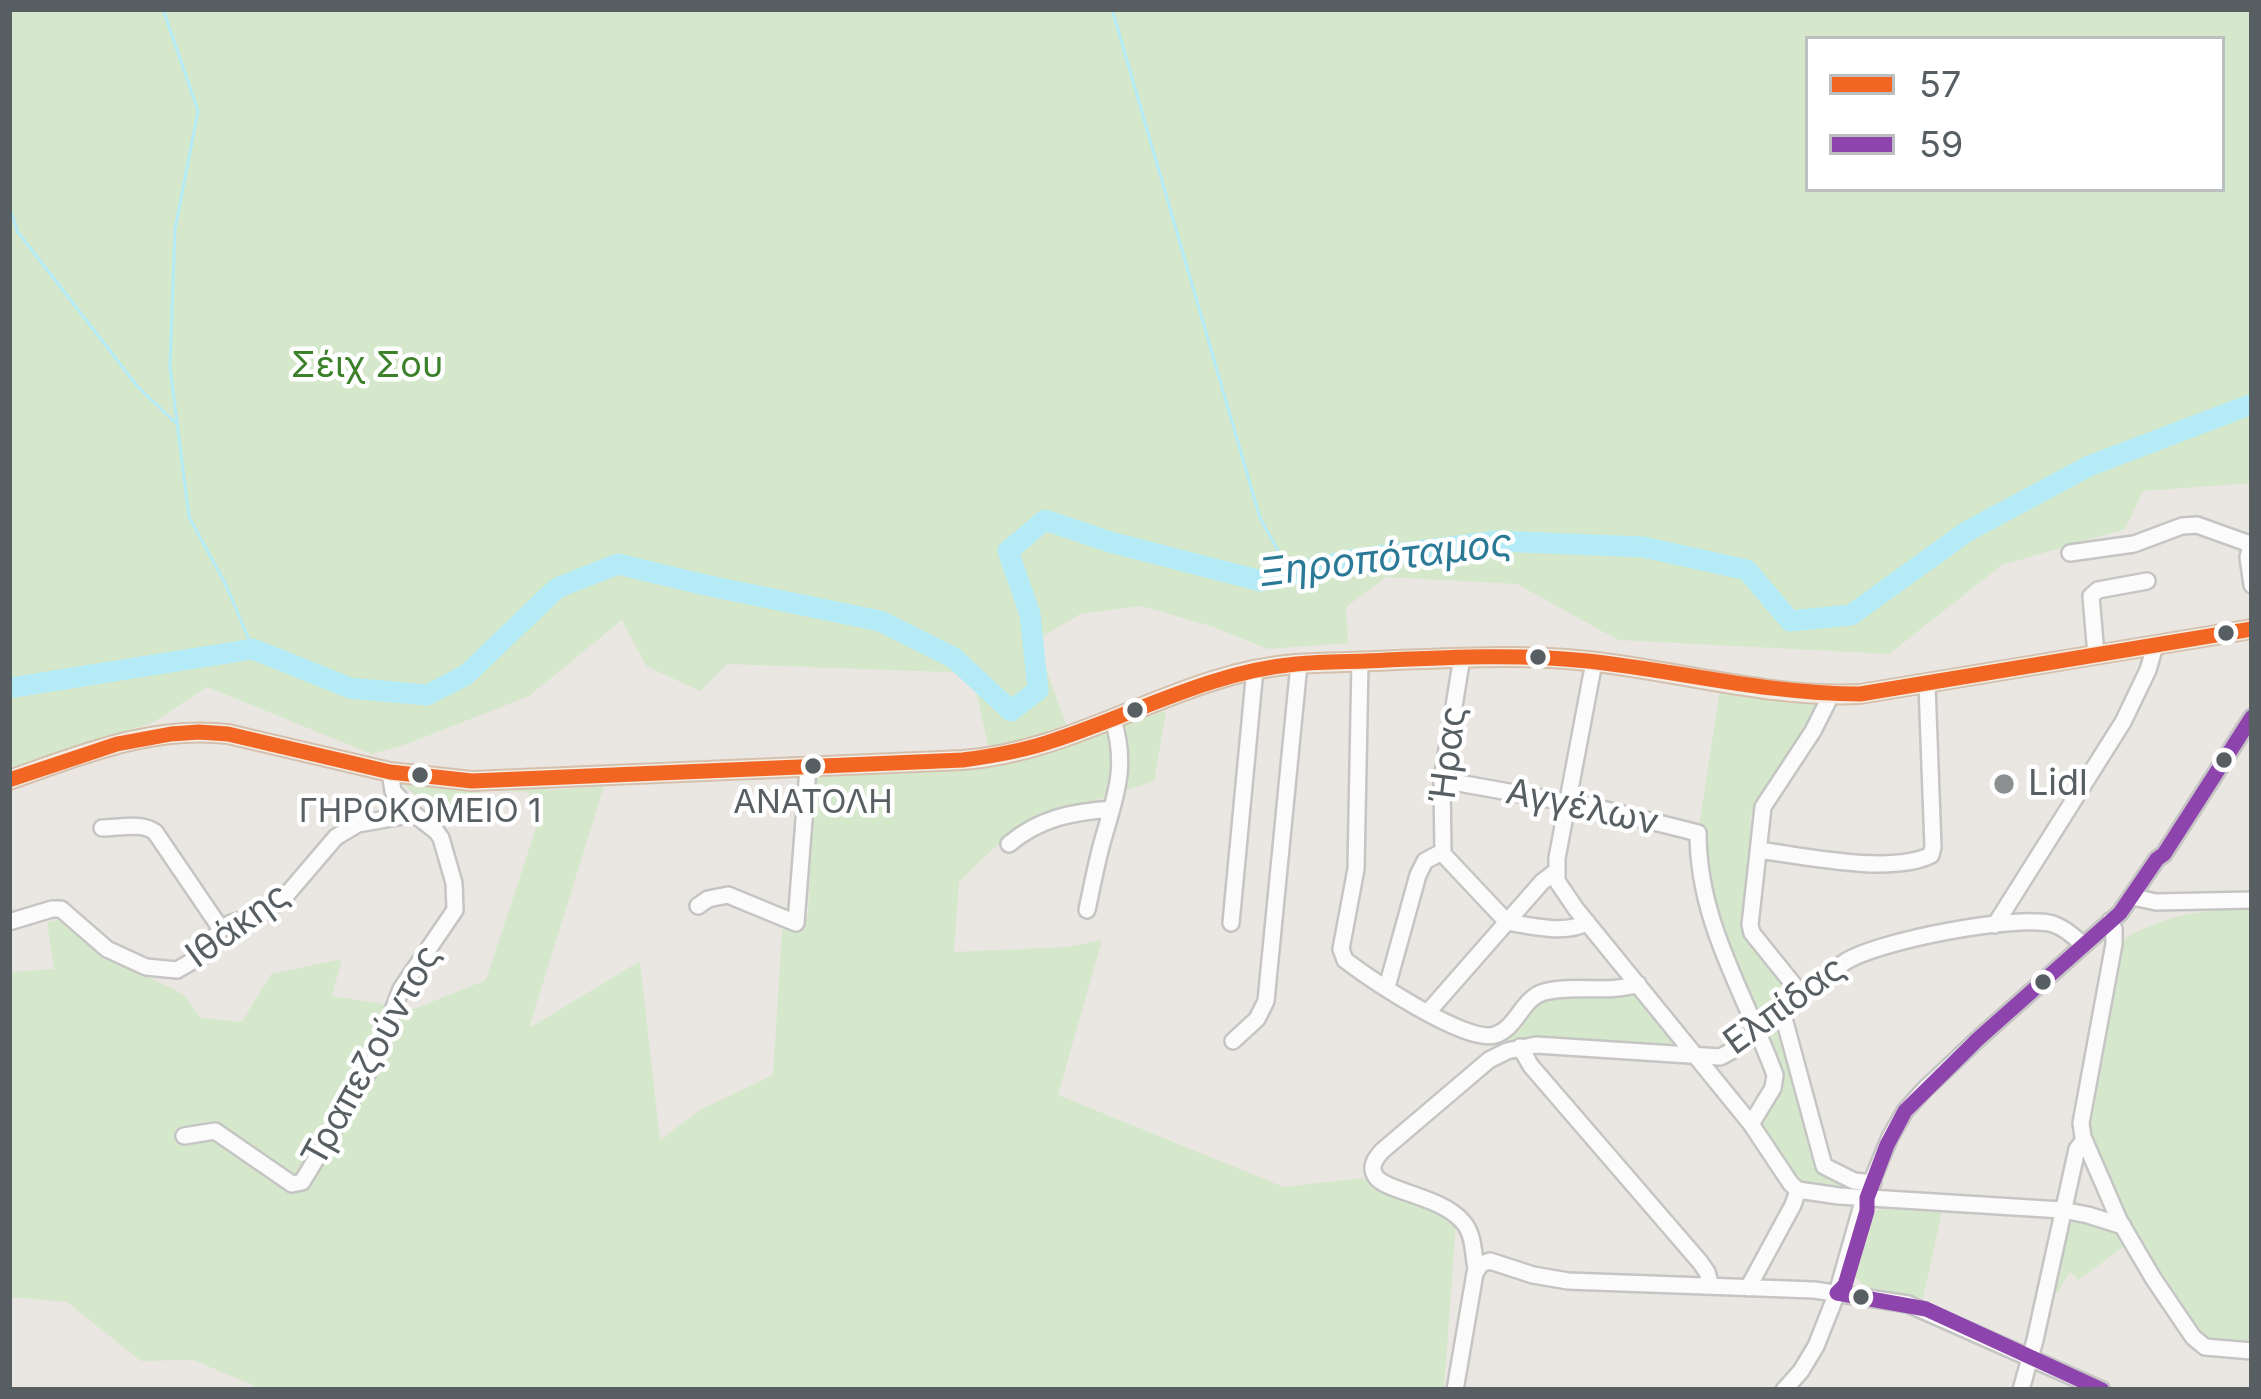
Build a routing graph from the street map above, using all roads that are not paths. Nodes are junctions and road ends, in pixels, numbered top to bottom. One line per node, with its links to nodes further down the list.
1 (2251, 543): 2 (street); 4 (street)
2 (2070, 553)
3 (2147, 580): 7 (street)
4 (2252, 585)
5 (2252, 629): 6 (main road)
6 (2155, 646): 7 (main road); 40 (street)
7 (2096, 656): 13 (main road)
8 (1462, 658): 9 (main road); 10 (main road); 20 (street, Ήρας)
9 (1360, 662): 11 (main road); 44 (street)
10 (1594, 662): 14 (main road); 22 (street)
11 (1299, 664): 12 (main road); 49 (street)
12 (1256, 669): 17 (main road); 39 (street)
13 (1927, 685): 14 (main road); 27 (street)
14 (1831, 695): 27 (street)
15 (2252, 705): 29 (street)
16 (2252, 716): 29 (street)
17 (1113, 720): 18 (main road); 23 (street)
18 (808, 769): 19 (main road); 33 (street)
19 (390, 772): 21 (main road); 24 (street)
20 (1442, 780): 22 (street, Αγγέλων); 28 (street, Ήρας)
21 (9, 781)
22 (1568, 802): 30 (street); 48 (street, Αγγέλων)
23 (1112, 809): 26 (street); 34 (street)
24 (413, 814): 41 (street, Ιθάκης); 53 (street, Τραπεζούντος)
25 (102, 827): 41 (street)
26 (1009, 844)
27 (1759, 850): 45 (street)
28 (1442, 852): 36 (street, Ήρας); 44 (street, Ήρας)
29 (2157, 860): 31 (street)
30 (1555, 872): 36 (street); 37 (street)
31 (2133, 897): 32 (street); 38 (street)
32 (2252, 900)
33 (698, 906)
34 (1087, 910)
35 (9, 922): 41 (street, Ιθάκης)
36 (1508, 922): 37 (street); 47 (street)
37 (1587, 922): 43 (street)
38 (2110, 922): 42 (street); 54 (street)
39 (1231, 923)
40 (1995, 925): 42 (street, Ελπίδας); 45 (street, Ελπίδας)
41 (221, 929)
42 (2083, 945): 56 (street)
43 (1637, 984): 47 (street); 51 (street)
44 (1387, 987): 47 (street)
45 (1802, 995): 46 (street, Ελπίδας)
46 (1782, 1011): 48 (street, Ελπίδας); 56 (street)
47 (1428, 1012)
48 (1757, 1031): 51 (street, Ελπίδας); 52 (street, Αγγέλων)
49 (1233, 1041)
50 (1520, 1047): 51 (street, Ελπίδας); 59 (street); 60 (street)
51 (1696, 1055): 52 (street)
52 (1751, 1124): 55 (street)
53 (184, 1136)
54 (2084, 1140): 57 (street); 58 (street)
55 (1798, 1190): 56 (street); 61 (street)
56 (1870, 1190): 57 (street); 62 (street)
57 (2062, 1210): 58 (street); 64 (street)
58 (2123, 1226): 63 (street)
59 (1485, 1265): 60 (street); 66 (street)
60 (1711, 1286): 61 (street)
61 (1748, 1288): 62 (street)
62 (1837, 1293): 64 (street); 65 (street)
63 (2252, 1351)
64 (2031, 1358): 67 (street); 68 (street)
65 (1796, 1386)
66 (1458, 1389)
67 (2021, 1390)
68 (2102, 1390)

